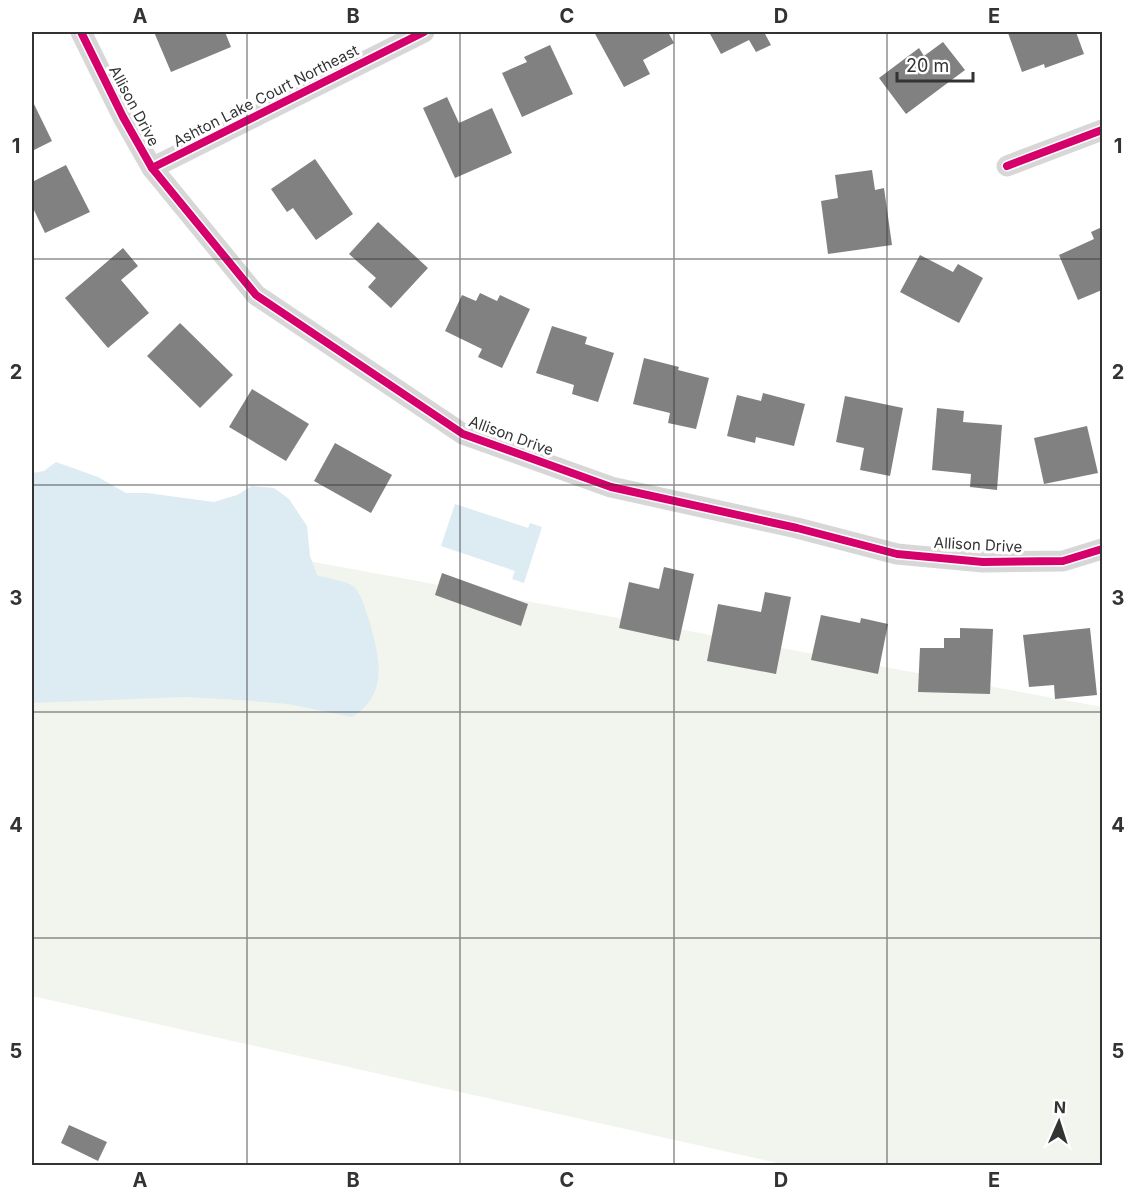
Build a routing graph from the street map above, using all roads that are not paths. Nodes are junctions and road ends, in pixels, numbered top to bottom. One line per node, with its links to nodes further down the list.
1 (81, 32): 5 (street, Allison Drive)
2 (424, 32): 5 (street, Ashton Lake Court Northeast)
3 (1102, 130): 4 (street)
4 (1007, 166)
5 (152, 168): 6 (street, Allison Drive)
6 (1102, 549)

